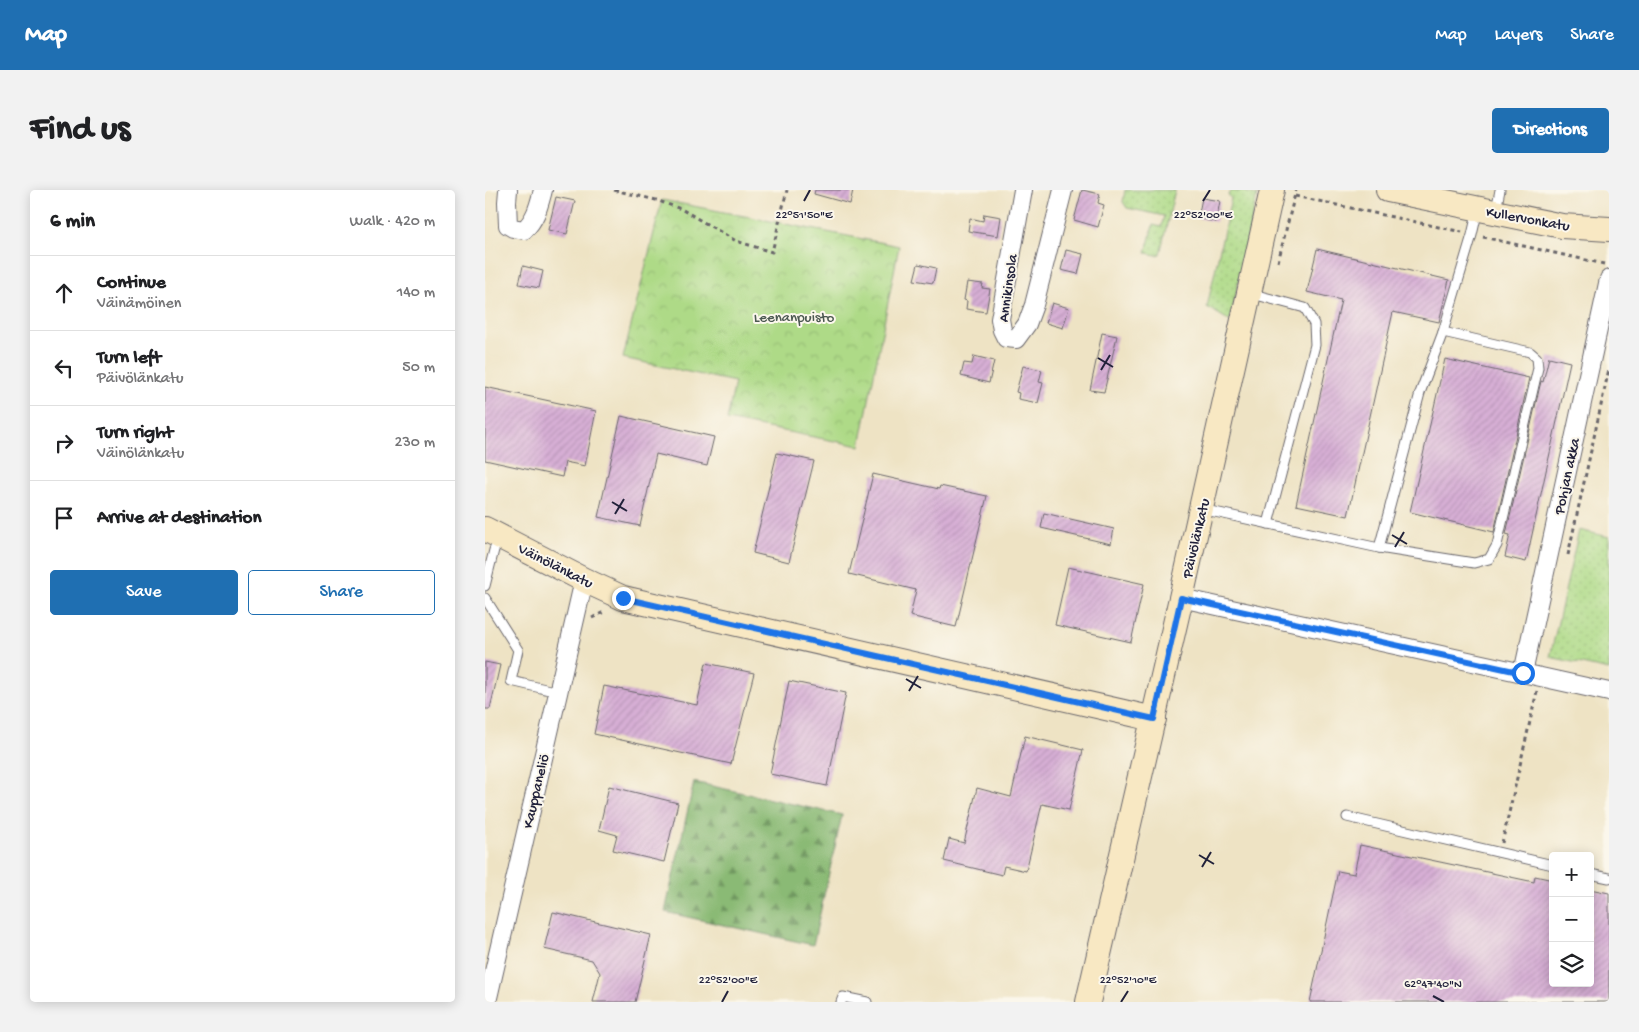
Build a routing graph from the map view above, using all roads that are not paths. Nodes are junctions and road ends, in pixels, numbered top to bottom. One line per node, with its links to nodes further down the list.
1 (509, 190): 2 (street)
2 (543, 190)
3 (1023, 190): 4 (street, Annikinsola)
4 (1063, 190)
5 (1388, 190): 8 (street, Kullervonkatu)
6 (1500, 190): 8 (lane)
7 (1271, 191): 11 (street, Päivölänkatu)
8 (1486, 211): 9 (street, Kullervonkatu); 12 (lane)
9 (1609, 230)
10 (1609, 279): 21 (street, Pohjan akka)
11 (1249, 293): 13 (street, Päivölänkatu); 14 (lane)
12 (1443, 332): 16 (lane); 16 (lane)
13 (1201, 509): 14 (lane); 20 (street, Päivölänkatu)
14 (1268, 524): 16 (lane)
15 (493, 533): 17 (street, Väinölänkatu); 18 (lane)
16 (1379, 548)
17 (584, 580): 22 (street, Kauppaneliö); 24 (street, Väinölänkatu)
18 (485, 586)
19 (485, 598): 22 (lane)
20 (1181, 598): 21 (street); 24 (street, Päivölänkatu)
21 (1523, 673): 23 (street)
22 (558, 692): 29 (street, Kauppaneliö)
23 (1609, 692)
24 (1154, 719): 32 (street, Päivölänkatu)
25 (1347, 817): 26 (lane)
26 (1549, 864)
27 (1594, 875): 28 (lane)
28 (1609, 878)
29 (487, 1002)
30 (841, 1002): 31 (lane)
31 (867, 1002)
32 (1088, 1002)

